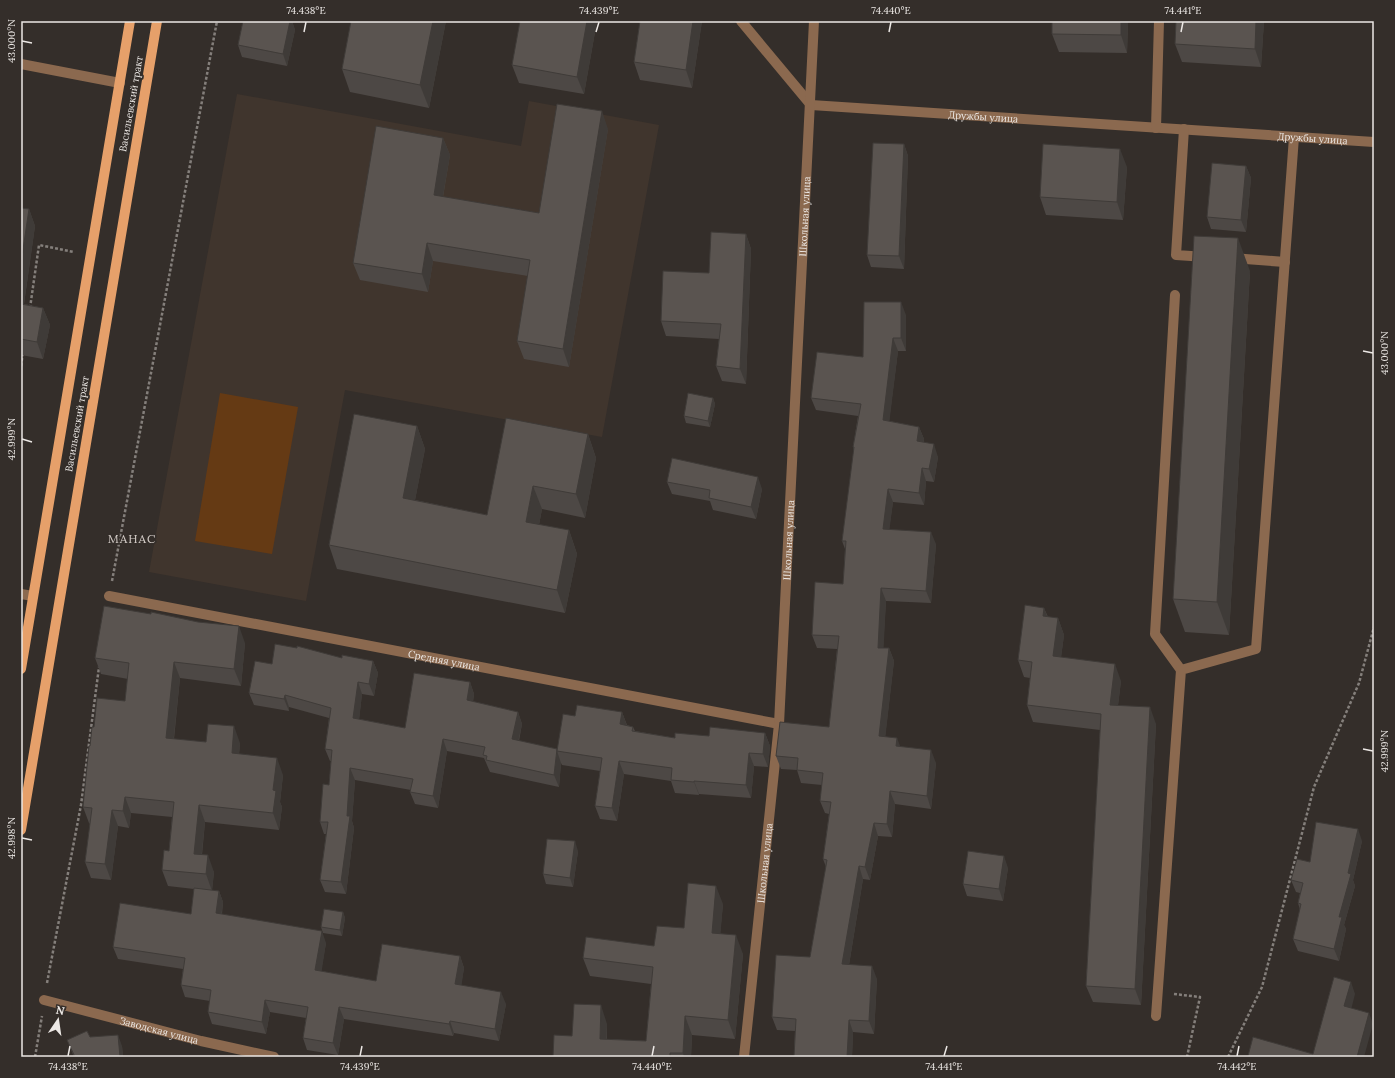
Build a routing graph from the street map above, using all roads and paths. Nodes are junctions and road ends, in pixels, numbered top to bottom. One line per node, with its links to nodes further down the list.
1 (130, 21): 8 (main road, Васильевский тракт)
2 (158, 21): 28 (main road, Васильевский тракт)
3 (217, 21): 22 (path)
4 (741, 21): 9 (street)
5 (814, 21): 9 (street, Школьная улица)
6 (1159, 21): 10 (street)
7 (21, 64): 8 (street)
8 (120, 83): 14 (main road, Васильевский тракт)
9 (811, 105): 10 (street, Дружбы улица); 27 (street, Школьная улица)
10 (1156, 128): 11 (street, Дружбы улица)
11 (1184, 129): 12 (street, Дружбы улица); 15 (street)
12 (1294, 137): 13 (street, Дружбы улица); 15 (street)
13 (1374, 142)
14 (90, 255): 17 (path); 21 (main road, Васильевский тракт)
15 (1285, 262): 26 (street)
16 (1175, 295): 26 (street)
17 (29, 313)
18 (23, 351): 19 (path)
19 (21, 366)
20 (21, 594): 21 (street)
21 (33, 596): 25 (main road, Васильевский тракт)
22 (109, 596): 27 (street, Средняя улица)
23 (1374, 627): 36 (path)
24 (100, 666): 30 (path)
25 (21, 669)
26 (1181, 670): 29 (street)
27 (779, 724): 34 (street, Школьная улица)
28 (21, 830)
29 (1158, 991): 31 (street); 35 (path)
30 (44, 1000): 32 (path); 33 (street, Заводская улица)
31 (1156, 1016)
32 (35, 1057)
33 (274, 1057)
34 (744, 1057)
35 (1187, 1057)
36 (1228, 1057)

